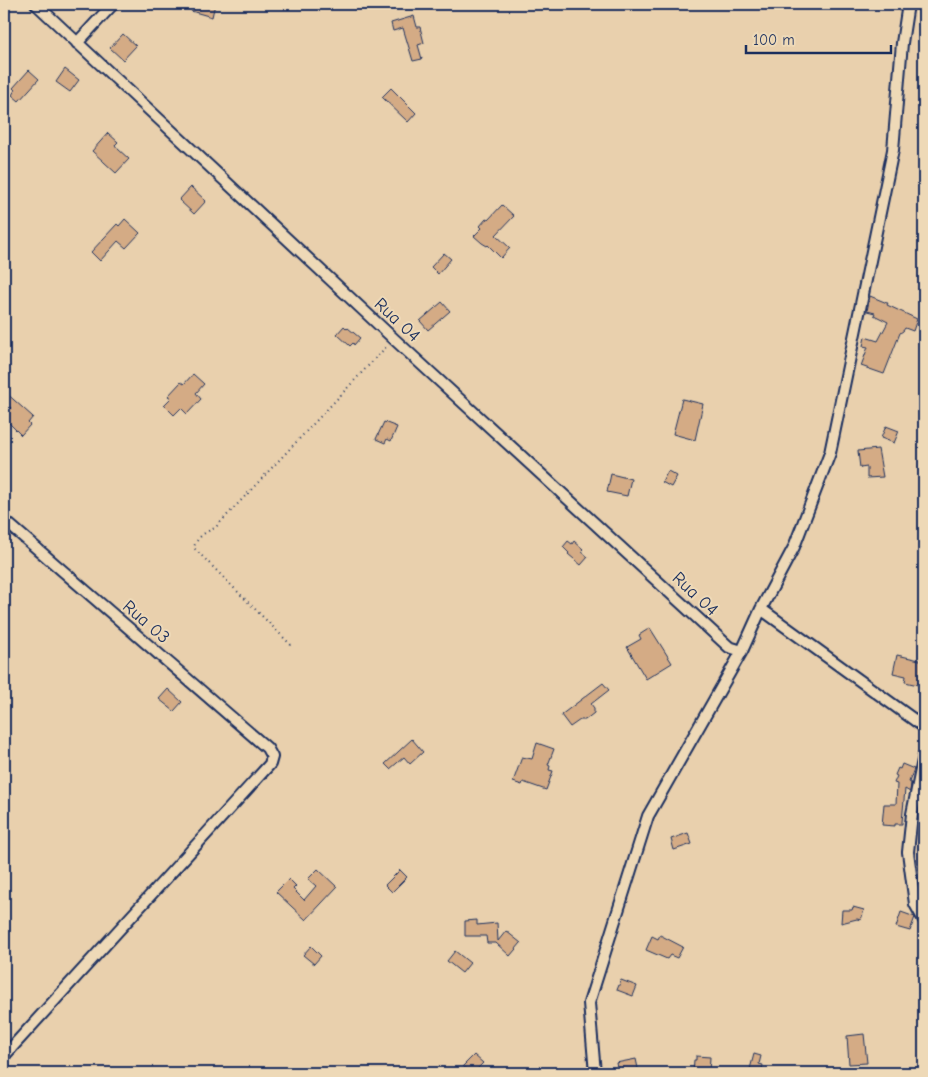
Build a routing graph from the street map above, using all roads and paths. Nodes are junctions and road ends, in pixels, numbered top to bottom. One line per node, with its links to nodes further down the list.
1 (36, 4): 4 (street, Rua 04)
2 (113, 4): 4 (street)
3 (908, 4): 7 (street)
4 (77, 42): 5 (street, Rua 04)
5 (394, 339): 8 (path); 9 (street, Rua 04)
6 (4, 520): 13 (street, Rua 03)
7 (761, 609): 9 (street); 10 (street)
8 (290, 645)
9 (742, 650): 14 (street)
10 (924, 727)
11 (924, 755): 12 (street)
12 (924, 920)
13 (4, 1056)
14 (595, 1073)

